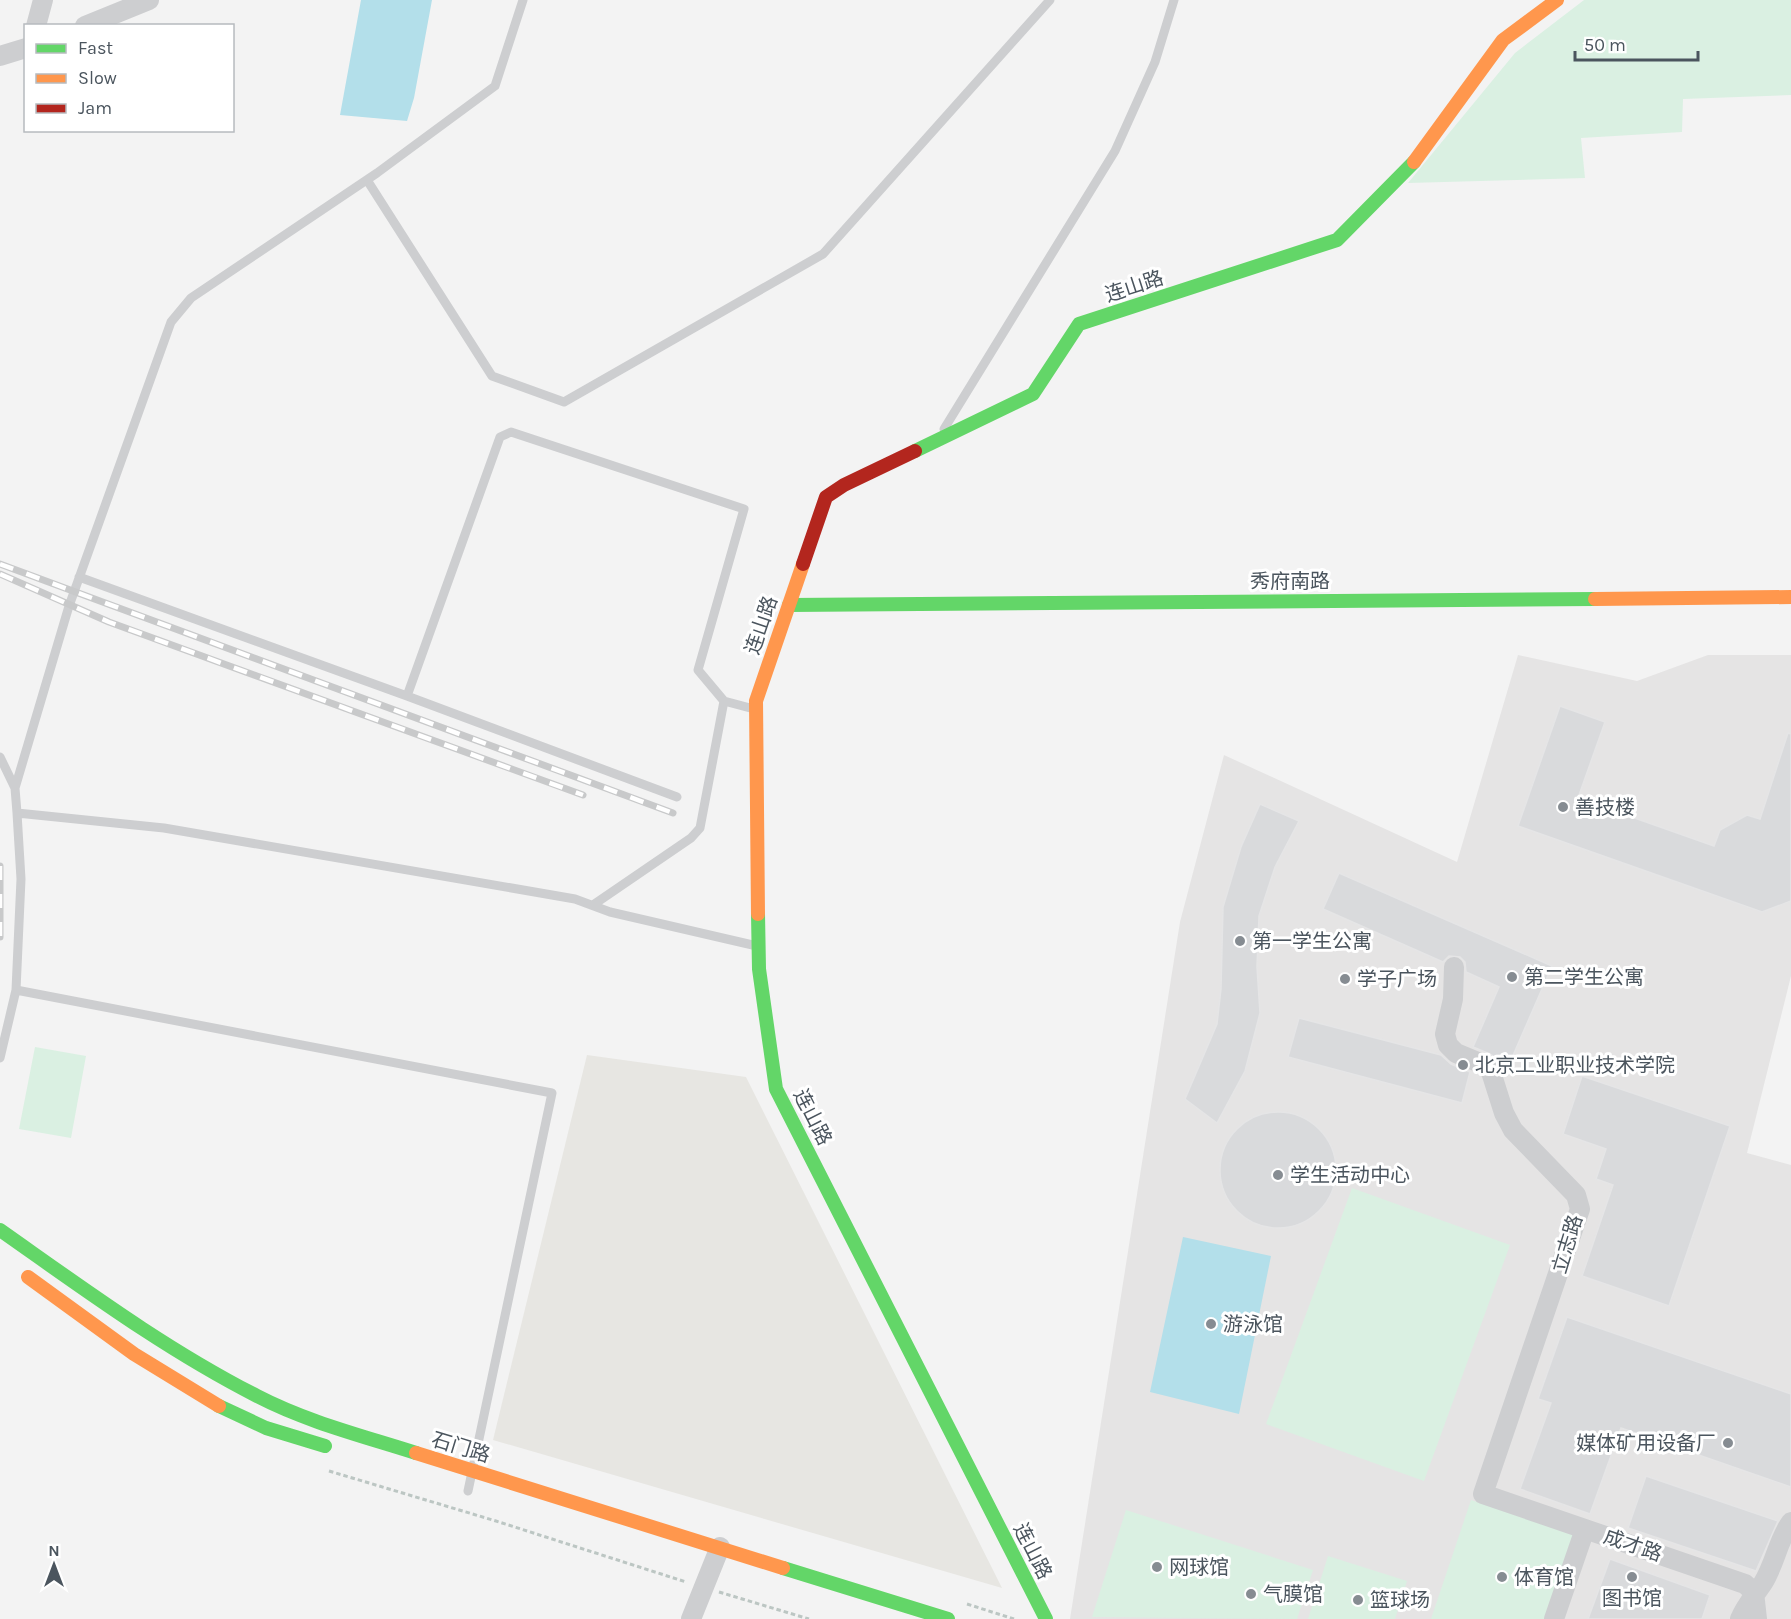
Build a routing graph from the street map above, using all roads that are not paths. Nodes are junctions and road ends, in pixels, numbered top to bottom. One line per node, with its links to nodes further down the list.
1 (44, 0): 7 (street)
2 (149, 0): 8 (street)
3 (522, 0): 11 (lane)
4 (1050, 0): 11 (lane)
5 (1174, 0): 12 (lane)
6 (1557, 0): 12 (main road, 连山路)
7 (37, 24)
8 (90, 24)
9 (24, 49): 10 (street)
10 (0, 56)
11 (367, 180): 13 (lane)
12 (938, 439): 15 (main road, 连山路)
13 (79, 578): 16 (lane); 20 (lane)
14 (1791, 597): 15 (main road, 秀府南路)
15 (789, 605): 18 (main road, 连山路)
16 (407, 696): 17 (lane); 21 (lane)
17 (724, 700): 18 (lane); 23 (lane)
18 (756, 710): 24 (main road, 连山路)
19 (0, 757): 20 (lane)
20 (15, 788): 22 (lane)
21 (677, 797)
22 (16, 813): 23 (lane); 26 (lane)
23 (593, 905): 24 (lane)
24 (759, 947): 40 (main road, 连山路)
25 (1454, 967): 33 (street, 立志路)
26 (16, 990): 27 (lane); 31 (lane)
27 (0, 1059)
28 (0, 1230): 31 (main road, 石门路)
29 (19, 1270): 30 (main road)
30 (338, 1450)
31 (473, 1472): 32 (lane); 36 (main road, 石门路)
32 (469, 1491)
33 (1484, 1494): 35 (street, 成才路)
34 (1791, 1522): 37 (street)
35 (1585, 1529): 37 (street, 成才路); 41 (street)
36 (720, 1547): 38 (street); 39 (main road, 石门路)
37 (1754, 1592): 42 (street); 43 (street)
38 (691, 1619)
39 (948, 1619)
40 (1046, 1619)
41 (1554, 1619)
42 (1740, 1619)
43 (1757, 1619)

